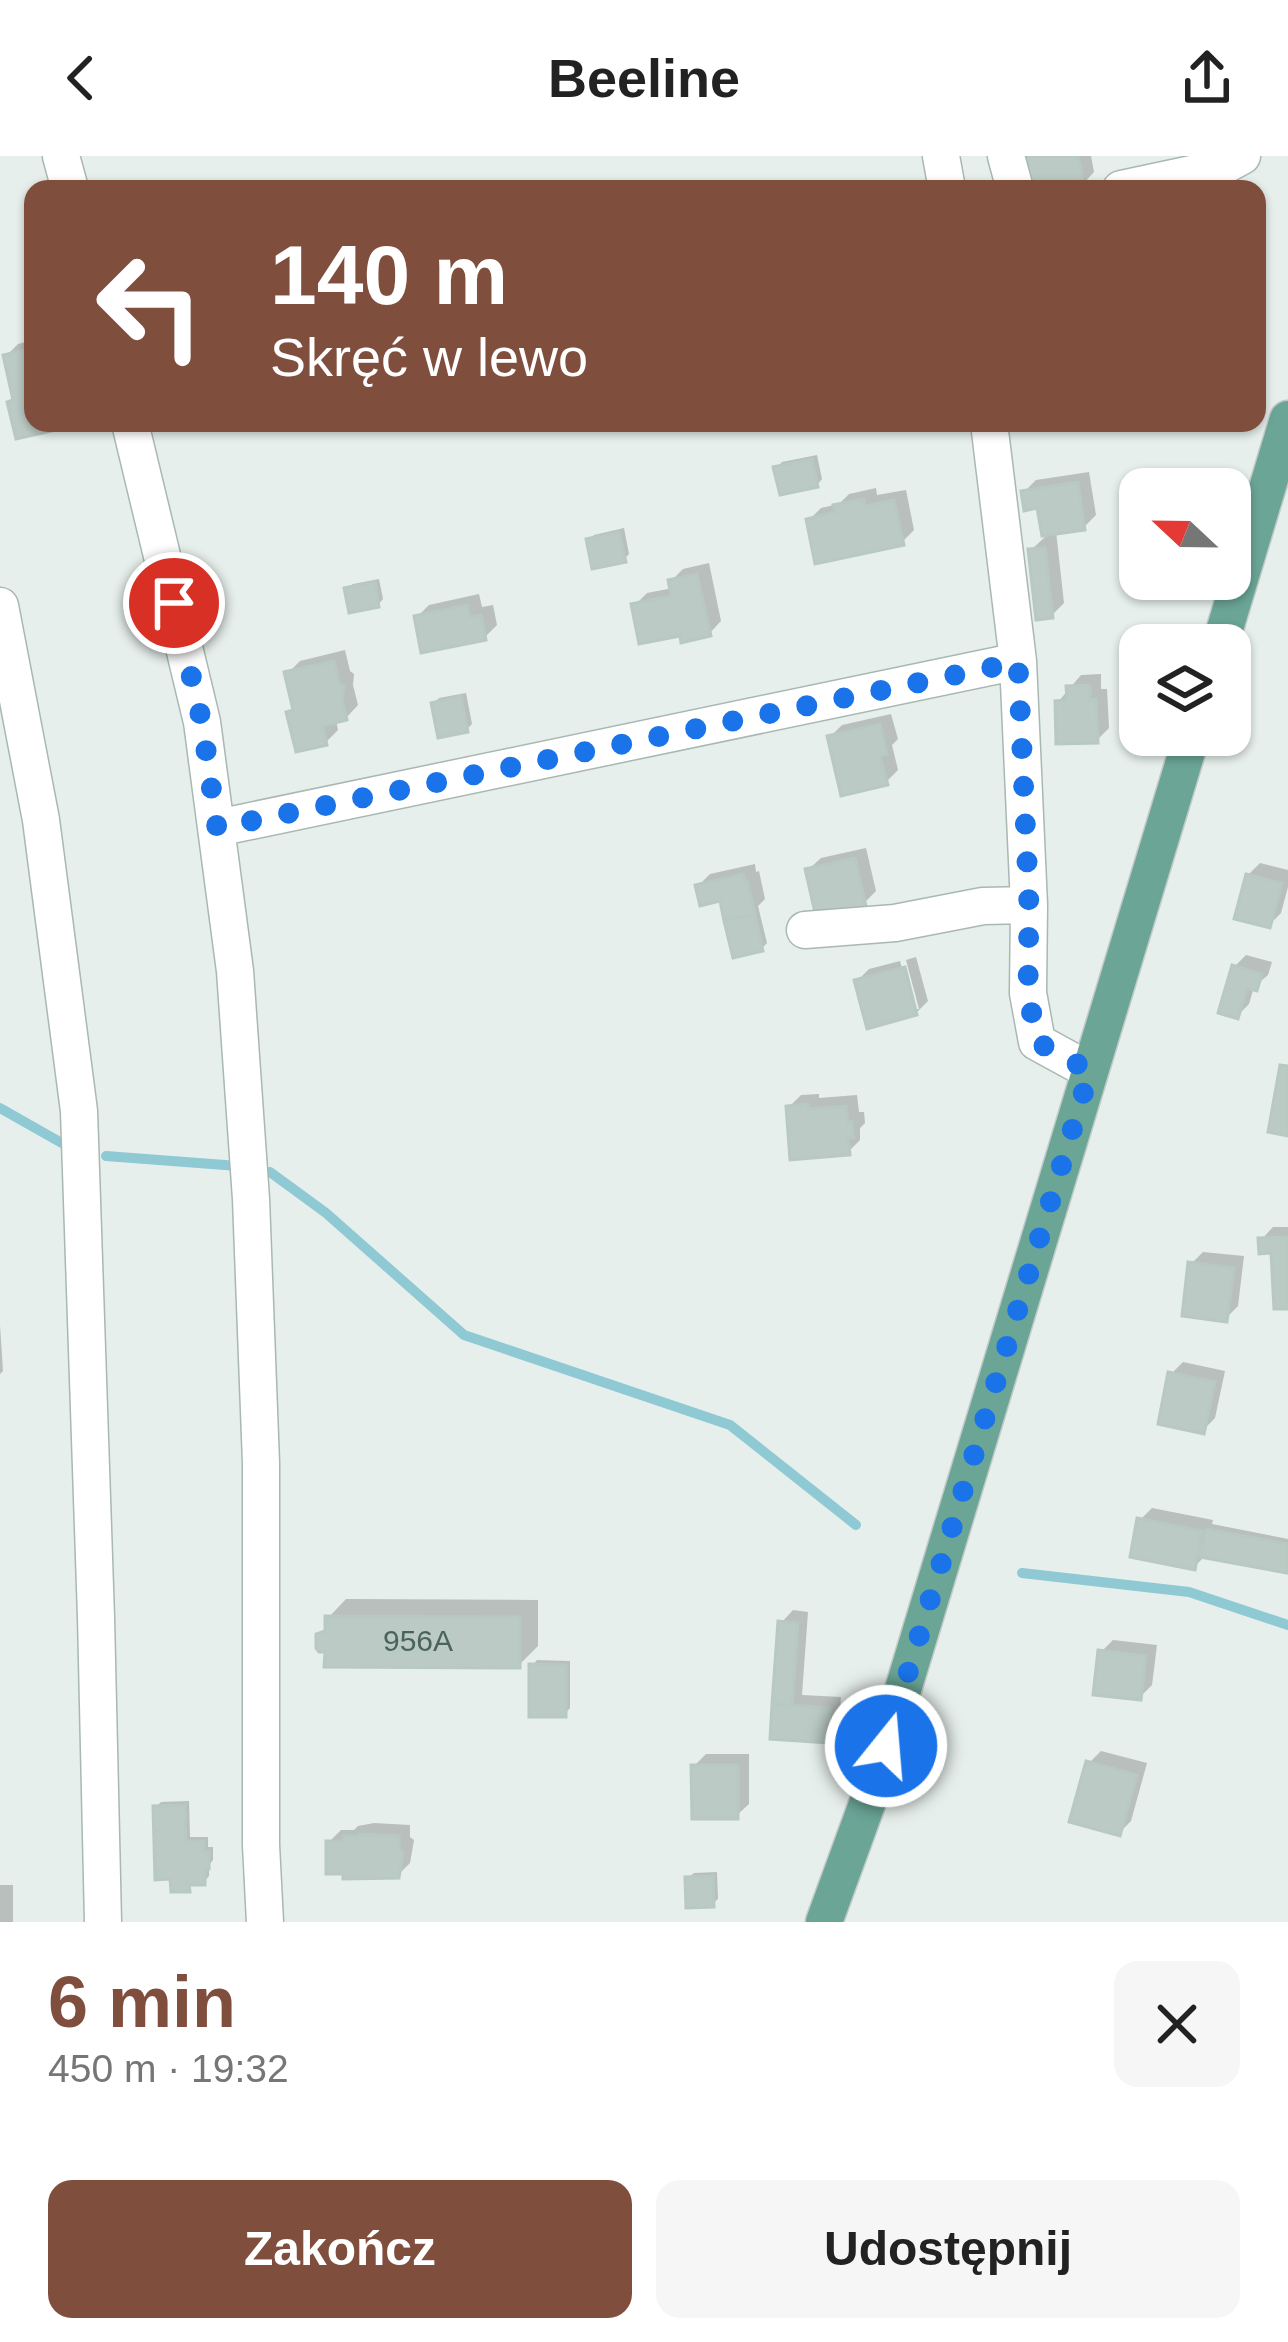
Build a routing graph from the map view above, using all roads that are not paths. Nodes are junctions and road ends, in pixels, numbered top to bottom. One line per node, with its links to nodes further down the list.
1 (1242, 156): 2 (street)
2 (1163, 180)
3 (1288, 419): 7 (main road)
4 (132, 432): 10 (street)
5 (990, 432): 8 (street)
6 (0, 606): 15 (street)
7 (1226, 624)
8 (1018, 662): 10 (street); 11 (street)
9 (1186, 756): 13 (main road)
10 (217, 828): 16 (street)
11 (1029, 905): 12 (street); 13 (street)
12 (805, 930)
13 (1090, 1071): 14 (main road)
14 (861, 1825): 17 (main road); 18 (main road)
15 (103, 1922)
16 (265, 1922)
17 (824, 1922)
18 (841, 1922)

